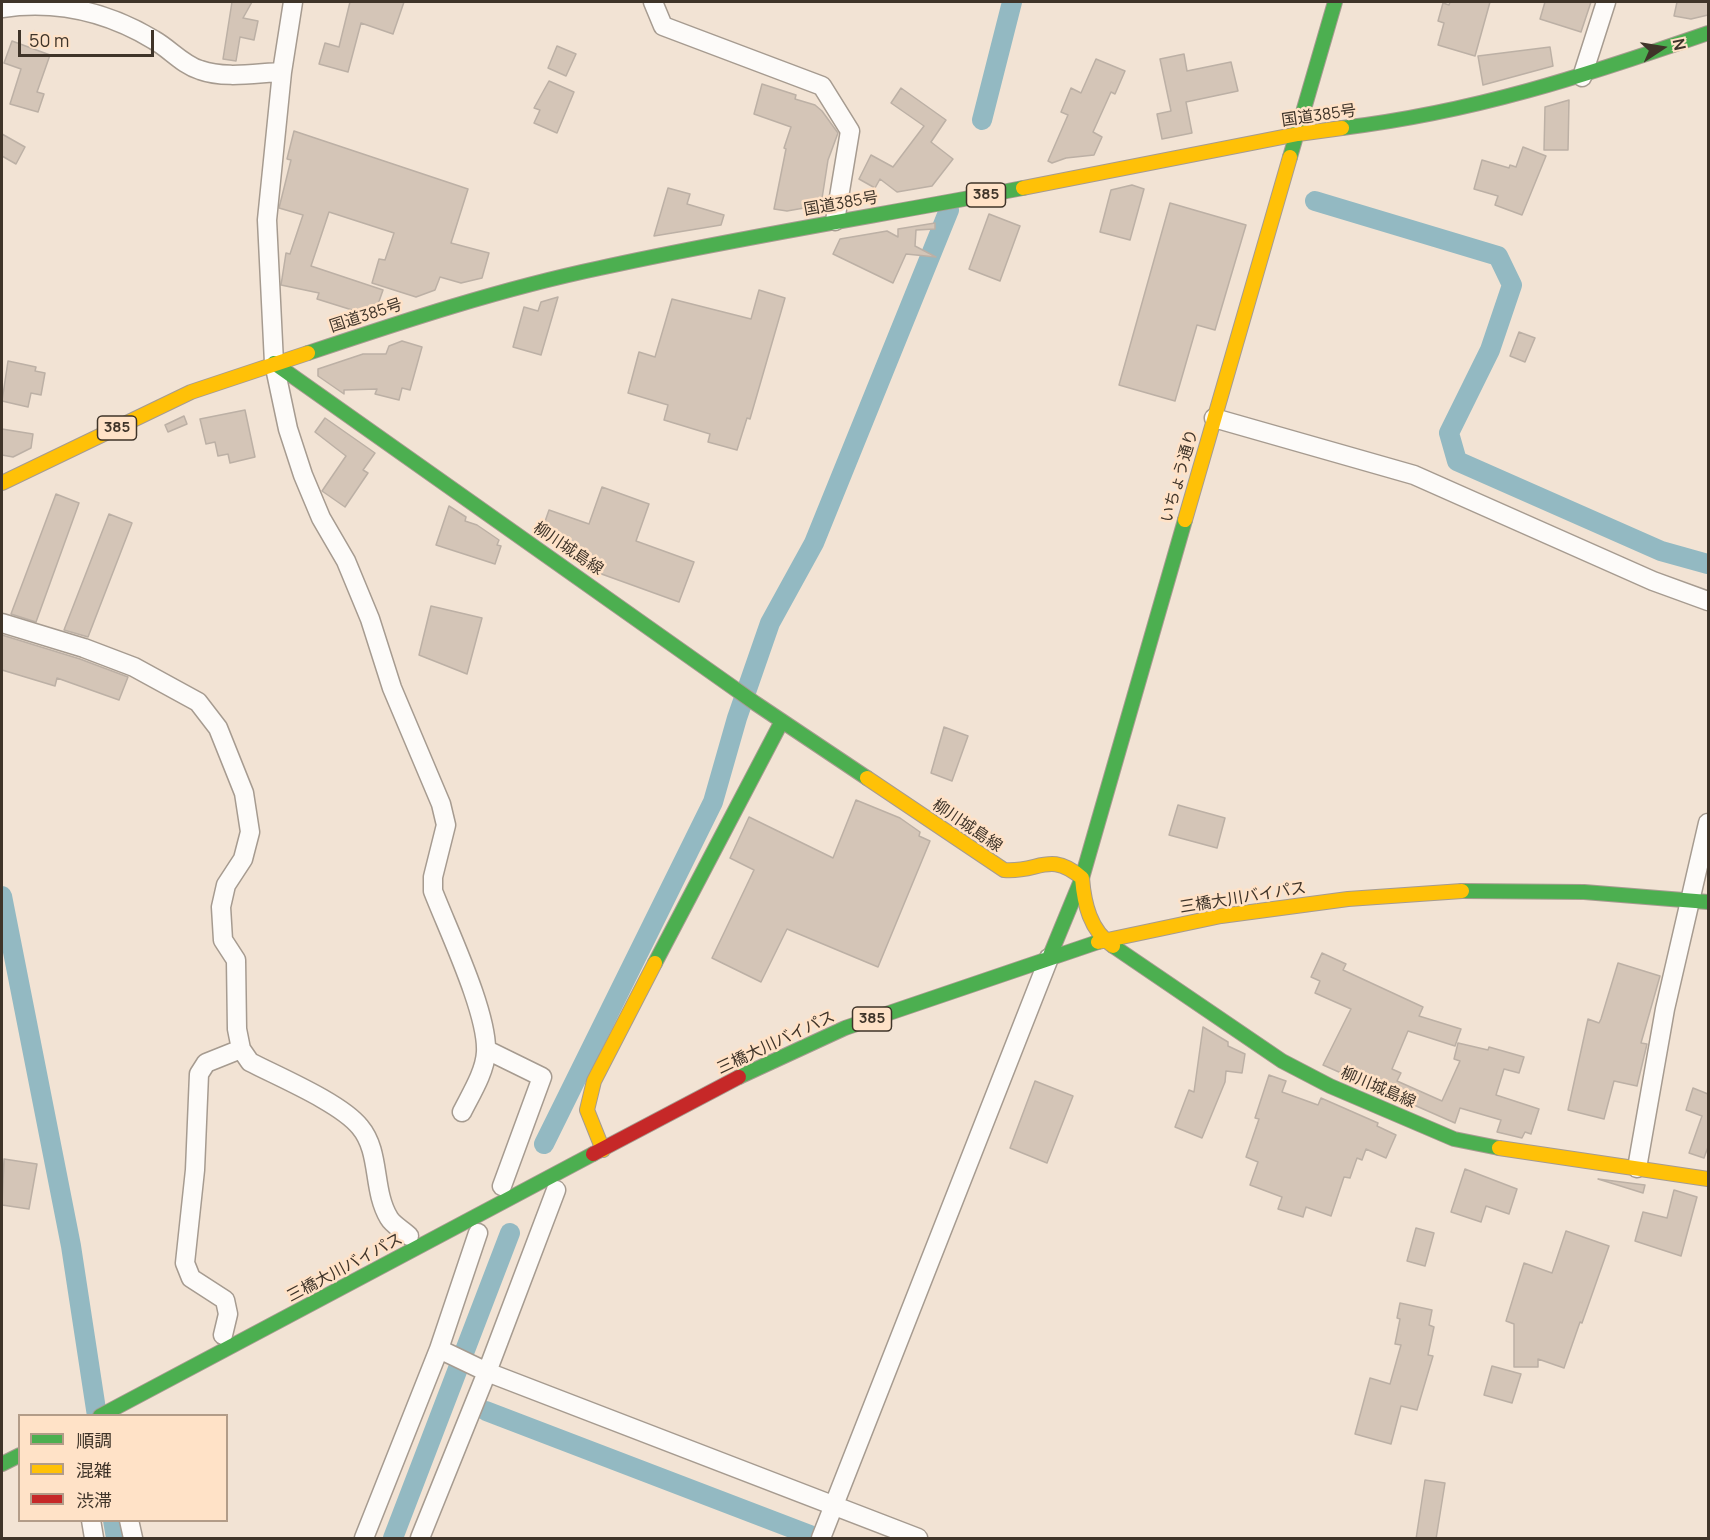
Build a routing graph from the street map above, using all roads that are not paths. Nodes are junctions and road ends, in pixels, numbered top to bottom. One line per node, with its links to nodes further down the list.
1 (293, 2): 7 (street)
2 (653, 2): 10 (street)
3 (1335, 2): 9 (main road, いちょう通り)
4 (1606, 2): 8 (street)
5 (2, 8): 7 (street)
6 (1708, 33): 8 (main road, 国道385号 / 385)
7 (282, 72): 11 (street)
8 (1582, 77): 9 (main road, 国道385号 / 385)
9 (1298, 134): 10 (main road, 国道385号 / 385); 12 (main road, いちょう通り)
10 (835, 221): 11 (main road, 国道385号 / 385)
11 (269, 365): 13 (main road, 国道385号 / 385); 16 (main road, 柳川城島線); 23 (street)
12 (1214, 418): 14 (street); 18 (main road, いちょう通り)
13 (2, 483)
14 (1708, 600)
15 (2, 623): 22 (street)
16 (782, 721): 18 (main road, 柳川城島線); 25 (main road)
17 (1708, 823): 19 (street)
18 (1082, 878): 20 (main road, 柳川城島線); 21 (main road, いちょう通り)
19 (1700, 902): 20 (main road, 三橋大川バイパス / 385); 26 (street)
20 (1104, 940): 21 (main road, 三橋大川バイパス / 385); 26 (main road, 柳川城島線)
21 (1049, 958): 25 (main road, 三橋大川バイパス / 385); 38 (street)
22 (241, 1049): 31 (street); 32 (street)
23 (487, 1050): 24 (street); 28 (street)
24 (462, 1112)
25 (603, 1150): 35 (main road, 三橋大川バイパス / 385)
26 (1637, 1168): 27 (main road, 柳川城島線)
27 (1708, 1179)
28 (502, 1186)
29 (556, 1190): 34 (street)
30 (478, 1233): 33 (street)
31 (409, 1236)
32 (223, 1335)
33 (439, 1349): 34 (street); 43 (street)
34 (488, 1372): 38 (street); 44 (street)
35 (104, 1414)
36 (18, 1456): 37 (main road)
37 (2, 1464)
38 (835, 1504): 45 (street); 46 (street)
39 (91, 1522): 41 (street)
40 (129, 1522): 42 (street)
41 (94, 1539)
42 (133, 1539)
43 (364, 1539)
44 (420, 1539)
45 (821, 1539)
46 (918, 1539)

